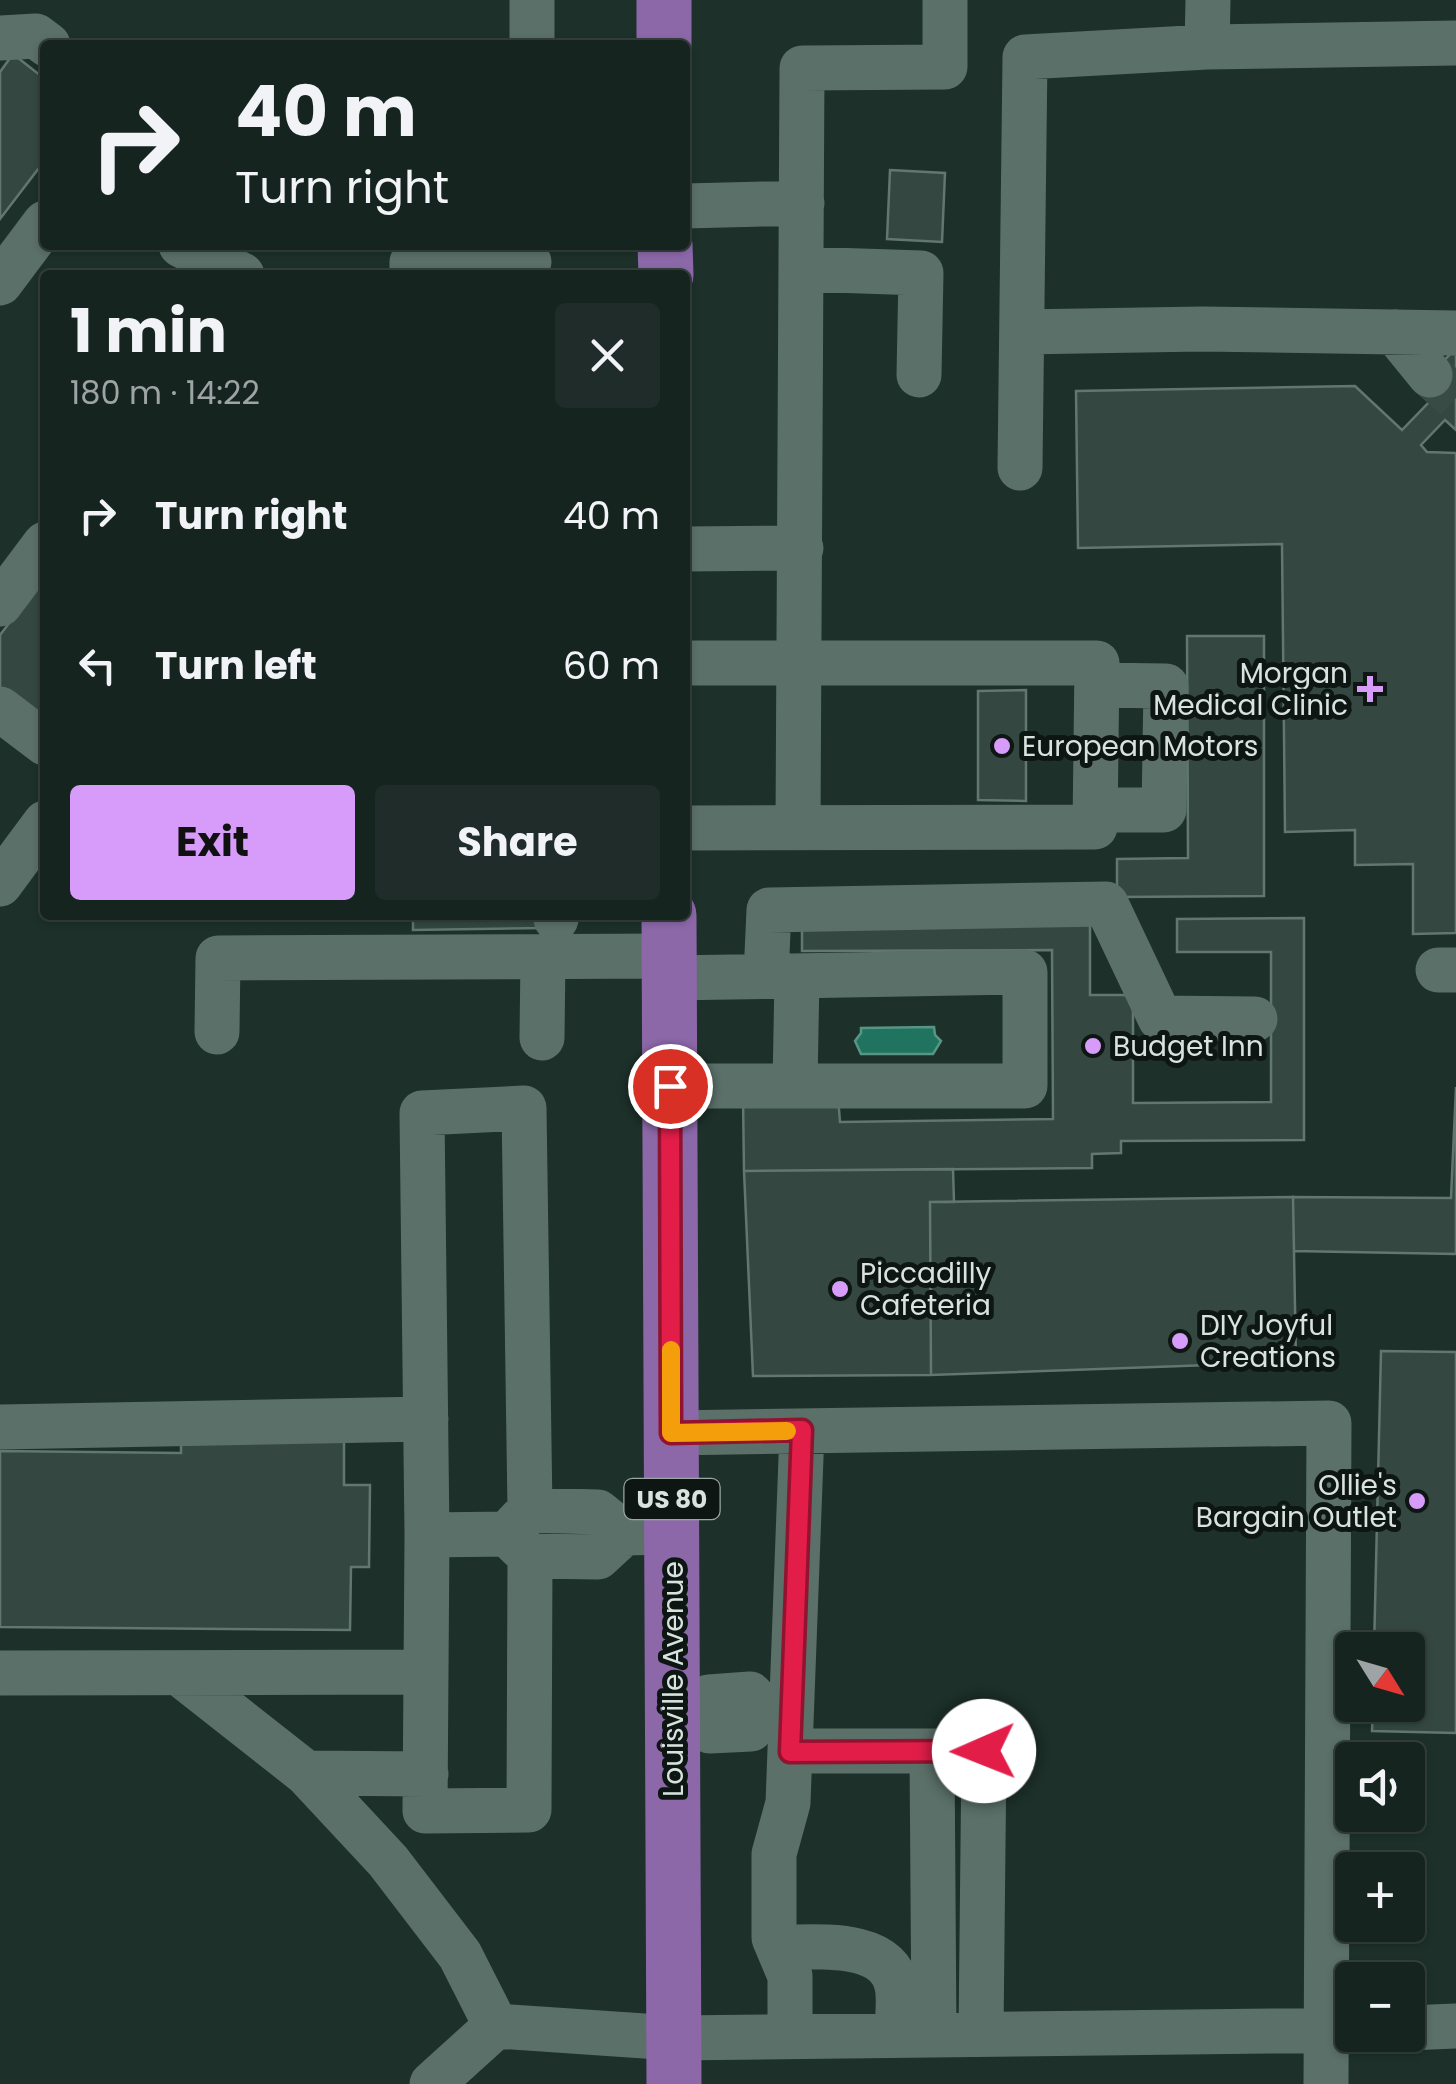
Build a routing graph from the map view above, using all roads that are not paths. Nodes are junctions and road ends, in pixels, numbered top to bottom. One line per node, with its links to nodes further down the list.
1 (532, 0): 7 (street)
2 (664, 0): 8 (main road)
3 (945, 0): 11 (street)
4 (1208, 0): 10 (street)
5 (0, 38): 6 (street)
6 (41, 40)
7 (532, 40)
8 (664, 40)
9 (1456, 43): 10 (street)
10 (1207, 47): 20 (street)
11 (802, 203): 12 (street); 16 (street)
12 (690, 206)
13 (40, 230): 19 (street)
14 (192, 250): 17 (street)
15 (529, 261): 18 (street)
16 (802, 269): 23 (street); 26 (street)
17 (232, 270)
18 (412, 270)
19 (0, 283)
20 (1022, 332): 21 (street); 25 (street)
21 (1395, 332): 22 (street); 24 (street)
22 (1456, 333)
23 (919, 375)
24 (1430, 375)
25 (1020, 468)
26 (801, 548): 27 (street); 31 (street)
27 (690, 549)
28 (40, 551): 29 (street)
29 (0, 604)
30 (690, 663): 31 (street)
31 (800, 663): 32 (street); 37 (street)
32 (1097, 685): 35 (street); 35 (street)
33 (0, 709): 34 (street)
34 (40, 740)
35 (1095, 810): 37 (street)
36 (690, 828): 37 (street)
37 (798, 828)
38 (40, 830): 39 (street)
39 (0, 884)
40 (552, 930): 41 (street); 44 (street); 45 (street)
41 (669, 950): 42 (street); 46 (main road, Louisville Avenue / US 80)
42 (782, 976): 43 (street); 47 (street); 47 (street)
43 (1255, 1019)
44 (218, 1032)
45 (542, 1038)
46 (670, 1086): 47 (street); 51 (main road, Louisville Avenue / US 80)
47 (795, 1086)
48 (426, 1419): 49 (street); 53 (street); 54 (street)
49 (0, 1427)
50 (802, 1430): 51 (street); 59 (street); 64 (street)
51 (671, 1433): 52 (main road, Louisville Avenue / US 80)
52 (648, 1532): 53 (street); 58 (main road, Louisville Avenue / US 80)
53 (523, 1534): 54 (street); 62 (street)
54 (428, 1535): 56 (street)
55 (179, 1672): 56 (street); 57 (street); 61 (street)
56 (426, 1672): 62 (street)
57 (0, 1673)
58 (686, 1716): 59 (street); 73 (main road, Louisville Avenue / US 80)
59 (782, 1724): 60 (street); 63 (street)
60 (932, 1752): 69 (street); 70 (street)
61 (306, 1773): 62 (street); 65 (street)
62 (426, 1774)
63 (778, 1947): 69 (street); 71 (street)
64 (1339, 1962)
65 (496, 2026): 73 (street); 74 (street)
66 (1456, 2026): 67 (street)
67 (1425, 2027)
68 (1335, 2031): 70 (street)
69 (916, 2034): 70 (street); 71 (street)
70 (980, 2034)
71 (790, 2035): 73 (street)
72 (1335, 2050): 75 (street)
73 (674, 2061)
74 (432, 2084)
75 (1326, 2084)

